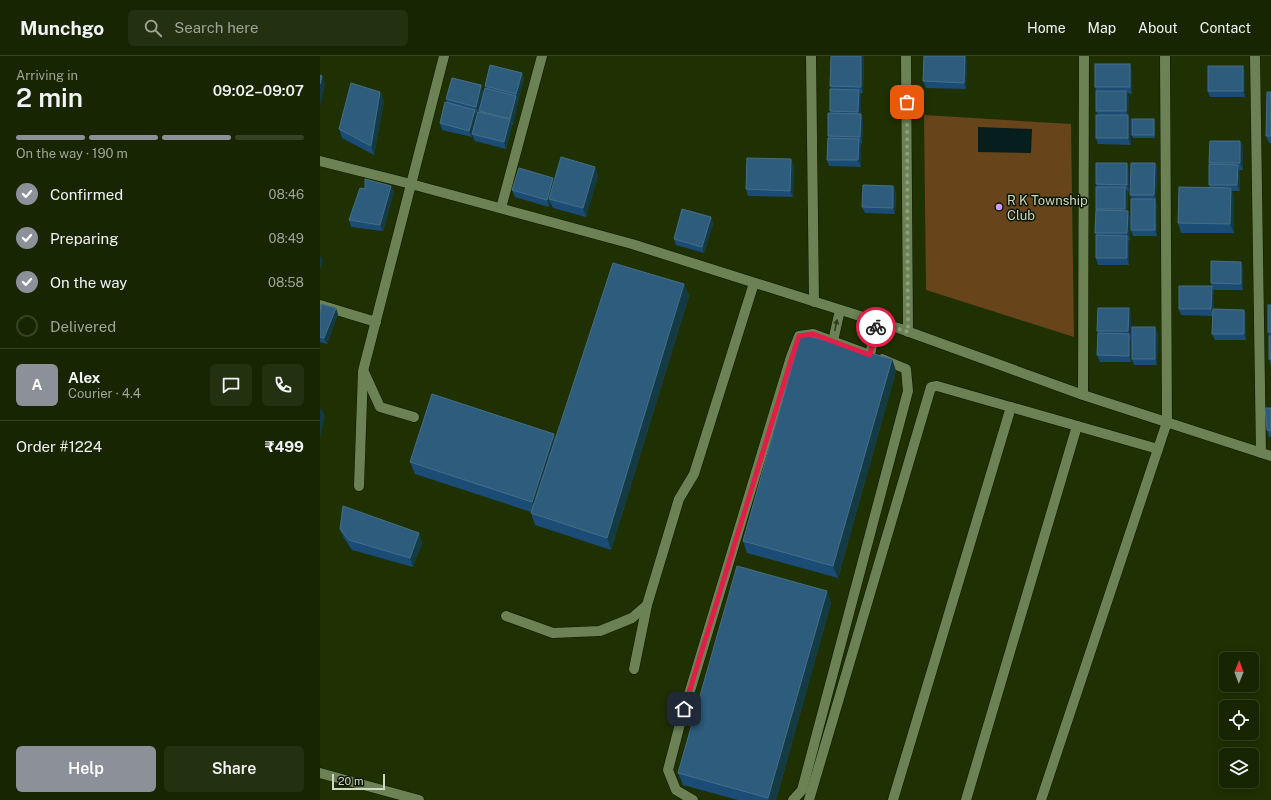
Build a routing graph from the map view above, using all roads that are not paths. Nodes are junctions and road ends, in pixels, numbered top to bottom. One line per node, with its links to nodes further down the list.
1 (444, 56): 9 (street)
2 (542, 56): 10 (street)
3 (811, 56): 12 (street)
4 (906, 56): 17 (street)
5 (1084, 56): 21 (street)
6 (1165, 56): 24 (street)
7 (1255, 56): 27 (street)
8 (320, 161): 9 (street)
9 (411, 184): 10 (street); 15 (street)
10 (501, 208): 11 (street)
11 (754, 283): 12 (street); 29 (street)
12 (814, 302): 14 (street)
13 (320, 305): 15 (street)
14 (840, 310): 16 (street); 18 (street, one-way to 14)
15 (376, 322): 20 (street)
16 (877, 322): 17 (street); 19 (street)
17 (908, 332): 21 (street)
18 (833, 341): 19 (street); 34 (street)
19 (870, 355): 35 (street)
20 (363, 370): 23 (street); 28 (street)
21 (1083, 395): 24 (street)
22 (1011, 407): 25 (street); 36 (street); 37 (street)
23 (414, 417)
24 (1167, 422): 26 (street); 27 (street)
25 (1077, 426): 26 (street); 38 (street)
26 (1158, 449): 39 (street)
27 (1266, 454)
28 (359, 486)
29 (648, 606): 30 (street); 31 (street)
30 (506, 616)
31 (634, 669)
32 (320, 775): 33 (street)
33 (419, 800)
34 (693, 800)
35 (793, 800)
36 (809, 800)
37 (892, 800)
38 (966, 800)
39 (1041, 800)

